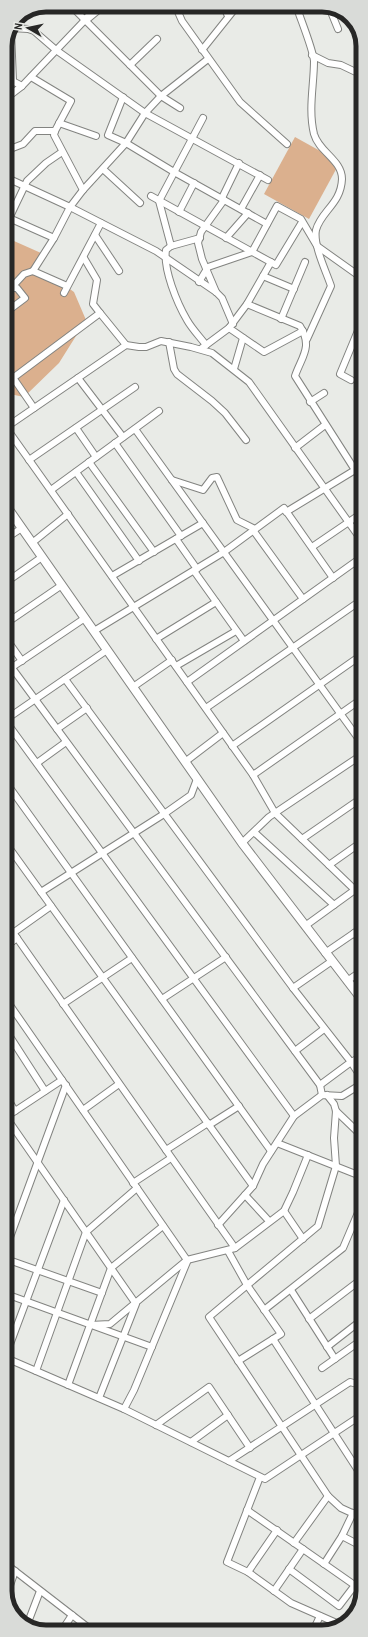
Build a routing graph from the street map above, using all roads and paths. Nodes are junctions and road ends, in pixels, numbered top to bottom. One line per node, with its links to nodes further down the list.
1 (77, 12): 9 (street)
2 (95, 12): 9 (street)
3 (178, 12): 14 (street)
4 (226, 12): 8 (street)
5 (232, 12): 8 (street)
6 (298, 12): 15 (street)
7 (332, 14): 11 (street)
8 (228, 16): 14 (street)
9 (85, 20): 13 (street); 18 (street)
10 (17, 28): 13 (street)
11 (338, 29)
12 (157, 39): 18 (street)
13 (56, 50): 20 (street); 25 (street)
14 (202, 50): 17 (street)
15 (312, 55): 19 (street); 65 (street)
16 (12, 56): 21 (street)
17 (208, 58): 24 (street); 34 (street)
18 (130, 64): 24 (street)
19 (356, 73)
20 (31, 77): 22 (street); 29 (street)
21 (13, 81): 22 (street)
22 (22, 86): 23 (street)
23 (12, 94)
24 (161, 96): 26 (street); 27 (street)
25 (123, 97): 27 (street); 33 (street)
26 (180, 108)
27 (145, 113): 32 (street); 33 (street)
28 (203, 118): 32 (street)
29 (59, 123): 30 (street); 31 (street)
30 (55, 131): 35 (street); 36 (street)
31 (96, 136)
32 (192, 138): 37 (street); 39 (street)
33 (126, 143): 38 (street); 39 (street)
34 (287, 144)
35 (12, 148)
36 (62, 152): 44 (street); 45 (street)
37 (239, 163): 40 (street); 47 (street)
38 (103, 169): 45 (street); 49 (street)
39 (174, 172): 43 (street); 48 (street)
40 (260, 175): 42 (street); 51 (street)
41 (12, 180): 44 (street)
42 (268, 180)
43 (194, 183): 47 (street); 53 (street)
44 (25, 186): 50 (street); 52 (street)
45 (83, 190): 50 (street)
46 (151, 196): 48 (street)
47 (223, 199): 51 (street); 59 (street)
48 (159, 201): 53 (street); 64 (street)
49 (140, 203)
50 (70, 207): 57 (street); 61 (street)
51 (241, 209): 54 (street)
52 (12, 212)
53 (179, 212): 59 (street)
54 (248, 212): 58 (street); 63 (street)
55 (12, 219): 61 (street)
56 (302, 222): 58 (street); 65 (street); 69 (street)
57 (101, 223): 60 (street); 68 (street)
58 (267, 224): 66 (street)
59 (206, 227): 62 (street); 63 (street)
60 (95, 235): 67 (street); 71 (street)
61 (54, 238): 73 (street)
62 (200, 238): 64 (street); 72 (street)
63 (226, 238): 66 (street)
64 (171, 246): 68 (street)
65 (317, 246): 74 (street); 91 (street)
66 (252, 252): 69 (street); 72 (street)
67 (84, 258): 78 (street); 85 (street)
68 (165, 258): 76 (street); 94 (street)
69 (270, 262): 75 (street)
70 (305, 262): 80 (street)
71 (119, 270)
72 (207, 270): 76 (street); 81 (street)
73 (33, 271): 77 (street); 78 (street)
74 (356, 274)
75 (263, 276): 80 (street); 83 (street)
76 (199, 282): 81 (street)
77 (12, 284)
78 (67, 286): 82 (street)
79 (12, 287): 84 (street)
80 (294, 289): 86 (street)
81 (216, 292): 87 (street)
82 (64, 293)
83 (247, 304): 86 (street); 87 (street)
84 (12, 308)
85 (100, 313): 93 (street); 97 (street)
86 (281, 319): 88 (street)
87 (231, 326): 90 (street); 94 (street)
88 (303, 331): 90 (street); 91 (street)
89 (356, 335): 99 (street)
90 (243, 338): 96 (street)
91 (307, 339): 102 (street)
92 (169, 342): 93 (street); 95 (street); 112 (street)
93 (126, 345): 98 (street)
94 (206, 345): 95 (street)
95 (200, 350): 96 (street)
96 (234, 369): 114 (street)
97 (13, 378): 103 (street)
98 (78, 378): 103 (street); 104 (street)
99 (350, 380)
100 (135, 388): 104 (street)
101 (324, 393): 102 (street)
102 (310, 402): 107 (street)
103 (34, 408): 106 (street)
104 (102, 410): 108 (street); 111 (street)
105 (159, 410): 109 (street)
106 (12, 423)
107 (325, 425): 114 (street); 118 (street)
108 (76, 428): 115 (street); 116 (street)
109 (135, 429): 111 (street); 120 (street)
110 (12, 436): 116 (street)
111 (123, 437): 113 (street)
112 (246, 440)
113 (115, 443): 115 (street); 133 (street)
114 (295, 448): 121 (street)
115 (96, 457): 117 (street)
116 (29, 460): 122 (street)
117 (88, 462): 119 (street); 136 (street)
118 (355, 470): 121 (street)
119 (76, 472): 122 (street); 139 (street)
120 (171, 479): 127 (street); 130 (street)
121 (324, 488): 123 (street); 128 (street)
122 (51, 490): 125 (street)
123 (286, 512): 130 (street); 135 (street)
124 (12, 514): 129 (street)
125 (68, 514): 134 (street); 142 (street)
126 (356, 517): 128 (street)
127 (203, 523): 133 (street); 137 (street)
128 (348, 523): 131 (street); 135 (street)
129 (22, 528): 132 (street); 134 (street)
130 (254, 529): 137 (street); 146 (street)
131 (356, 533)
132 (12, 534)
133 (178, 538): 136 (street); 141 (street)
134 (32, 543): 138 (street)
135 (312, 548): 144 (street)
136 (154, 552): 139 (street)
137 (224, 552): 141 (street); 152 (street)
138 (42, 557): 143 (street); 145 (street)
139 (139, 561): 142 (street)
140 (356, 561): 144 (street)
141 (195, 570): 147 (street); 149 (street)
142 (112, 576): 149 (street)
143 (12, 578)
144 (333, 578): 146 (street)
145 (62, 585): 150 (street); 151 (street)
146 (302, 600): 152 (street)
147 (216, 602): 154 (street); 155 (street)
148 (356, 604): 158 (street)
149 (134, 607): 153 (street); 155 (street)
150 (85, 618): 153 (street); 162 (street)
151 (12, 619)
152 (273, 621): 156 (street); 158 (street)
153 (94, 631): 159 (street)
154 (236, 631): 156 (street); 163 (street)
155 (156, 639): 161 (street)
156 (244, 641): 166 (street)
157 (12, 647): 162 (street)
158 (292, 648): 167 (street); 172 (street)
159 (107, 650): 165 (street); 168 (street)
160 (356, 658): 167 (street)
161 (172, 660): 163 (street); 168 (street)
162 (22, 661): 164 (street)
163 (176, 666): 166 (street)
164 (12, 668): 169 (street)
165 (65, 679): 169 (street); 171 (street)
166 (187, 682): 172 (street)
167 (319, 685): 173 (street); 180 (street)
168 (133, 687): 183 (street)
169 (35, 699): 174 (street); 176 (street)
170 (356, 703): 173 (street)
171 (87, 708): 176 (street); 189 (street)
172 (206, 708): 177 (street)
173 (340, 714): 178 (street); 184 (street)
174 (12, 715)
175 (12, 729): 182 (street)
176 (57, 729): 179 (street)
177 (223, 733): 180 (street); 183 (street)
178 (356, 736)
179 (66, 742): 182 (street); 191 (street)
180 (232, 746): 184 (street)
181 (356, 759): 188 (street)
182 (37, 762): 196 (street)
183 (185, 762): 185 (street)
184 (253, 775): 188 (street)
185 (197, 779): 189 (street); 193 (street)
186 (12, 791): 198 (street)
187 (356, 802): 192 (street)
188 (276, 813): 190 (street); 192 (street)
189 (164, 814): 191 (street); 217 (street)
190 (254, 832): 193 (street); 201 (street)
191 (134, 833): 196 (street); 210 (street)
192 (302, 839): 197 (street)
193 (242, 843): 203 (street)
194 (356, 846): 197 (street)
195 (12, 852): 200 (street)
196 (102, 852): 198 (street); 215 (street)
197 (328, 865): 199 (street)
198 (71, 872): 200 (street); 211 (street)
199 (355, 890): 201 (street)
200 (41, 892): 202 (street)
201 (334, 905): 203 (street)
202 (51, 906): 207 (street); 214 (street)
203 (305, 926): 209 (street)
204 (12, 932): 207 (street)
205 (354, 933): 206 (street); 209 (street)
206 (356, 935)
207 (15, 936): 208 (street); 220 (street)
208 (12, 939)
209 (326, 953): 212 (street)
210 (226, 957): 215 (street); 224 (street)
211 (132, 958): 214 (street); 219 (street)
212 (332, 961): 216 (street); 217 (street)
213 (356, 975): 216 (street)
214 (103, 978): 220 (street); 243 (street)
215 (194, 978): 219 (street); 242 (street)
216 (347, 981): 218 (street)
217 (293, 988): 222 (street)
218 (356, 992)
219 (162, 999): 237 (street)
220 (63, 1004): 229 (street)
221 (12, 1007): 228 (street)
222 (324, 1029): 224 (street); 226 (street)
223 (12, 1039): 232 (street)
224 (295, 1051): 230 (street)
225 (356, 1060): 226 (street)
226 (351, 1062): 227 (street); 230 (street)
227 (356, 1070)
228 (64, 1083): 232 (street); 238 (street); 251 (street)
229 (119, 1084): 238 (street); 247 (street)
230 (320, 1085): 233 (street)
231 (356, 1087): 234 (street)
232 (45, 1091): 239 (street)
233 (325, 1095): 234 (street); 235 (street); 242 (street)
234 (342, 1096): 235 (street)
235 (334, 1104): 240 (street)
236 (12, 1106): 239 (street)
237 (239, 1106): 243 (street); 248 (street)
238 (83, 1110): 254 (street)
239 (15, 1111): 241 (street)
240 (336, 1111): 245 (street); 252 (street)
241 (12, 1113)
242 (294, 1116): 246 (street)
243 (209, 1124): 247 (street); 255 (street)
244 (12, 1126): 251 (street)
245 (356, 1130)
246 (277, 1143): 248 (street); 249 (street)
247 (166, 1150): 250 (street)
248 (272, 1151): 255 (street)
249 (308, 1155): 252 (street); 258 (street)
250 (171, 1158): 254 (street); 261 (street)
251 (37, 1162): 257 (street); 263 (street)
252 (336, 1166): 253 (street); 265 (street)
253 (356, 1174)
254 (135, 1185): 262 (street); 264 (street)
255 (253, 1186): 256 (street)
256 (245, 1195): 259 (street); 261 (street)
257 (64, 1200): 264 (street); 271 (street)
258 (284, 1211): 259 (street); 265 (street)
259 (269, 1221): 266 (street)
260 (356, 1223): 275 (street)
261 (218, 1225): 266 (street)
262 (163, 1226): 268 (street); 270 (street)
263 (12, 1231)
264 (86, 1232): 270 (street); 272 (street)
265 (303, 1239): 274 (street)
266 (235, 1248): 267 (street)
267 (228, 1251): 268 (street); 274 (street)
268 (187, 1260): 279 (street); 289 (street)
269 (12, 1261): 271 (street)
270 (111, 1268): 276 (street); 279 (street)
271 (38, 1270): 272 (street); 278 (street)
272 (68, 1281): 276 (street); 281 (street)
273 (356, 1283): 282 (street)
274 (247, 1285): 280 (street); 293 (street)
275 (291, 1290): 280 (street); 282 (street)
276 (102, 1293): 284 (street)
277 (12, 1296): 278 (street)
278 (26, 1302): 281 (street); 286 (street)
279 (136, 1304): 284 (street); 285 (street)
280 (264, 1310): 287 (street)
281 (57, 1313): 284 (street); 295 (street)
282 (309, 1318): 290 (street)
283 (356, 1324): 290 (street)
284 (90, 1325): 285 (street); 297 (street)
285 (123, 1337): 289 (street); 298 (street)
286 (12, 1339)
287 (273, 1339): 293 (street); 299 (street)
288 (356, 1344): 291 (street)
289 (152, 1347): 300 (street)
290 (327, 1347): 291 (street)
291 (334, 1359): 294 (street)
292 (12, 1361): 295 (street)
293 (238, 1361): 304 (street)
294 (322, 1368)
295 (36, 1371): 297 (street)
296 (356, 1384): 299 (street)
297 (68, 1385): 298 (street)
298 (99, 1398): 300 (street)
299 (316, 1405): 304 (street); 305 (street)
300 (124, 1409): 303 (street)
301 (228, 1415): 303 (street); 306 (street); 307 (street)
302 (356, 1419): 305 (street)
303 (156, 1425): 306 (street)
304 (282, 1427): 307 (street); 308 (street)
305 (334, 1433): 308 (street); 311 (street)
306 (191, 1442): 310 (street)
307 (250, 1448): 310 (street)
308 (301, 1456): 313 (street); 314 (street)
309 (356, 1460): 311 (street)
310 (229, 1461): 313 (street)
311 (353, 1462): 312 (street)
312 (356, 1467)
313 (260, 1477): 315 (street)
314 (328, 1496): 316 (street); 320 (street)
315 (247, 1510): 318 (street); 327 (street)
316 (353, 1513): 317 (street); 319 (street)
317 (356, 1514)
318 (277, 1530): 320 (street); 327 (street)
319 (342, 1536): 321 (street); 323 (street)
320 (294, 1543): 322 (street)
321 (356, 1543)
322 (303, 1549): 323 (street); 325 (street)
323 (324, 1564): 329 (street)
324 (12, 1569): 326 (street)
325 (289, 1569): 329 (street); 331 (street)
326 (15, 1571): 328 (street); 330 (street)
327 (248, 1572): 331 (street)
328 (12, 1580)
329 (355, 1585)
330 (40, 1591): 332 (street); 334 (street)
331 (274, 1591): 333 (street)
332 (72, 1615): 336 (street); 337 (street)
333 (320, 1616): 335 (street); 338 (street)
334 (29, 1620)
335 (334, 1622)
336 (66, 1625)
337 (84, 1625)
338 (316, 1625)

